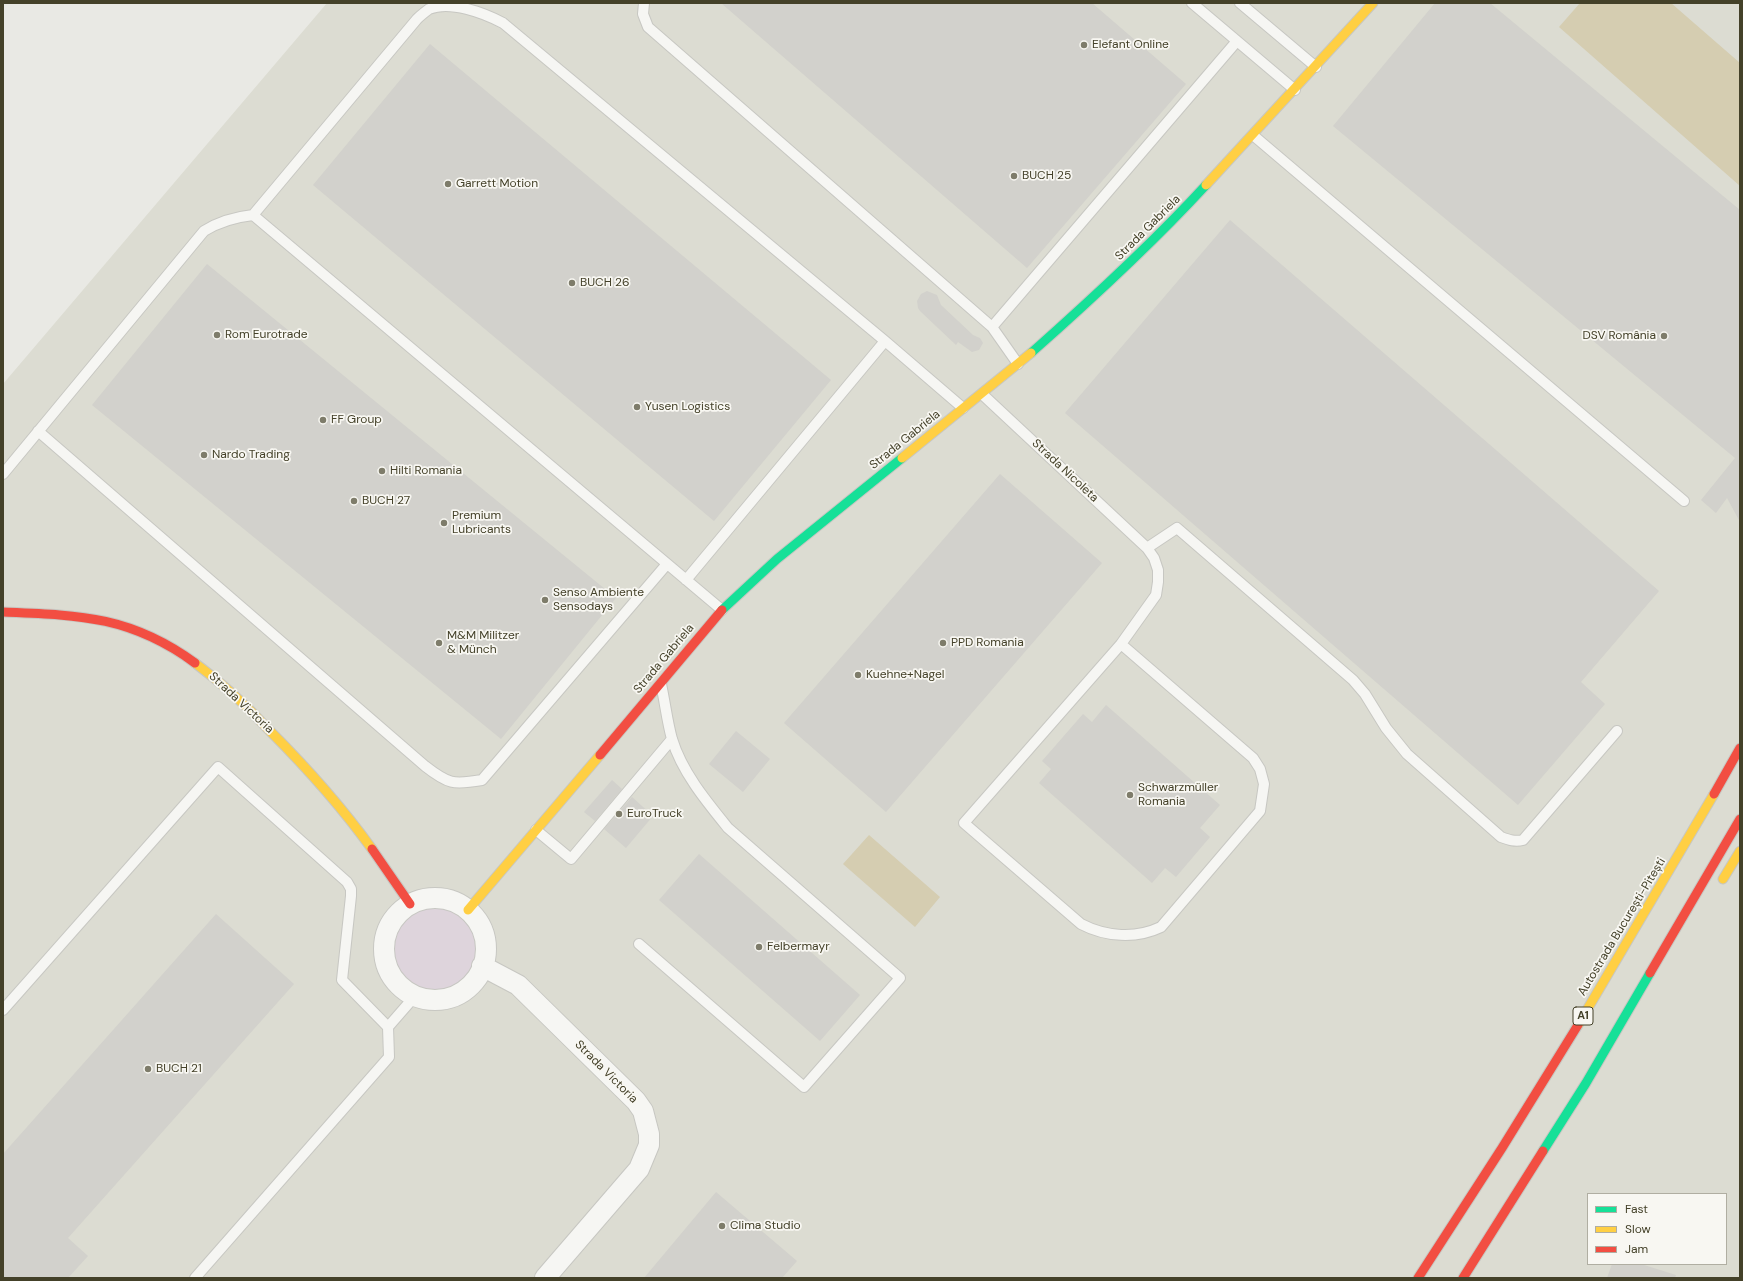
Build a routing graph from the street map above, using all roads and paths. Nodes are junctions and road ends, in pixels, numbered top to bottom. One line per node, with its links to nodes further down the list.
1 (644, 3): 10 (lane)
2 (1192, 3): 5 (lane)
3 (1240, 3): 6 (lane)
4 (1373, 3): 6 (main road, Strada Gabriela)
5 (1237, 41): 7 (lane); 10 (lane)
6 (1316, 67): 7 (main road, Strada Gabriela)
7 (1295, 90): 8 (main road, Strada Gabriela)
8 (1254, 136): 12 (main road, Strada Gabriela); 17 (lane)
9 (253, 215): 11 (lane); 15 (lane); 19 (lane)
10 (992, 328): 12 (lane)
11 (885, 341): 14 (lane); 20 (lane)
12 (1018, 364): 13 (main road, Strada Gabriela)
13 (982, 394): 14 (main road, Strada Gabriela); 18 (lane, Strada Nicoleta)
14 (963, 408): 21 (main road, Strada Gabriela)
15 (38, 431): 16 (lane); 19 (lane)
16 (3, 474)
17 (1684, 501)
18 (1147, 548): 23 (lane, Strada Nicoleta); 25 (lane)
19 (667, 564): 20 (lane)
20 (686, 580): 21 (lane)
21 (722, 610): 24 (main road, Strada Gabriela)
22 (3, 612): 32 (main road, Strada Victoria)
23 (1121, 644): 23 (lane, Strada Nicoleta)
24 (661, 682): 26 (lane); 29 (main road, Strada Gabriela)
25 (1617, 731)
26 (672, 739): 29 (lane); 34 (lane)
27 (1740, 748): 42 (main road, Autostrada București-Pitești / A1)
28 (1740, 819): 43 (main road)
29 (536, 830): 33 (main road, Strada Gabriela)
30 (1740, 851): 31 (main road)
31 (1716, 889)
32 (410, 904): 33 (street); 36 (street)
33 (468, 910): 35 (street)
34 (639, 944)
35 (482, 966): 36 (street); 41 (street, Strada Victoria)
36 (415, 996): 38 (lane)
37 (3, 1010): 38 (lane)
38 (388, 1026): 40 (lane)
39 (1611, 1059): 43 (main road)
40 (195, 1278)
41 (545, 1278)
42 (1418, 1278)
43 (1464, 1278)

